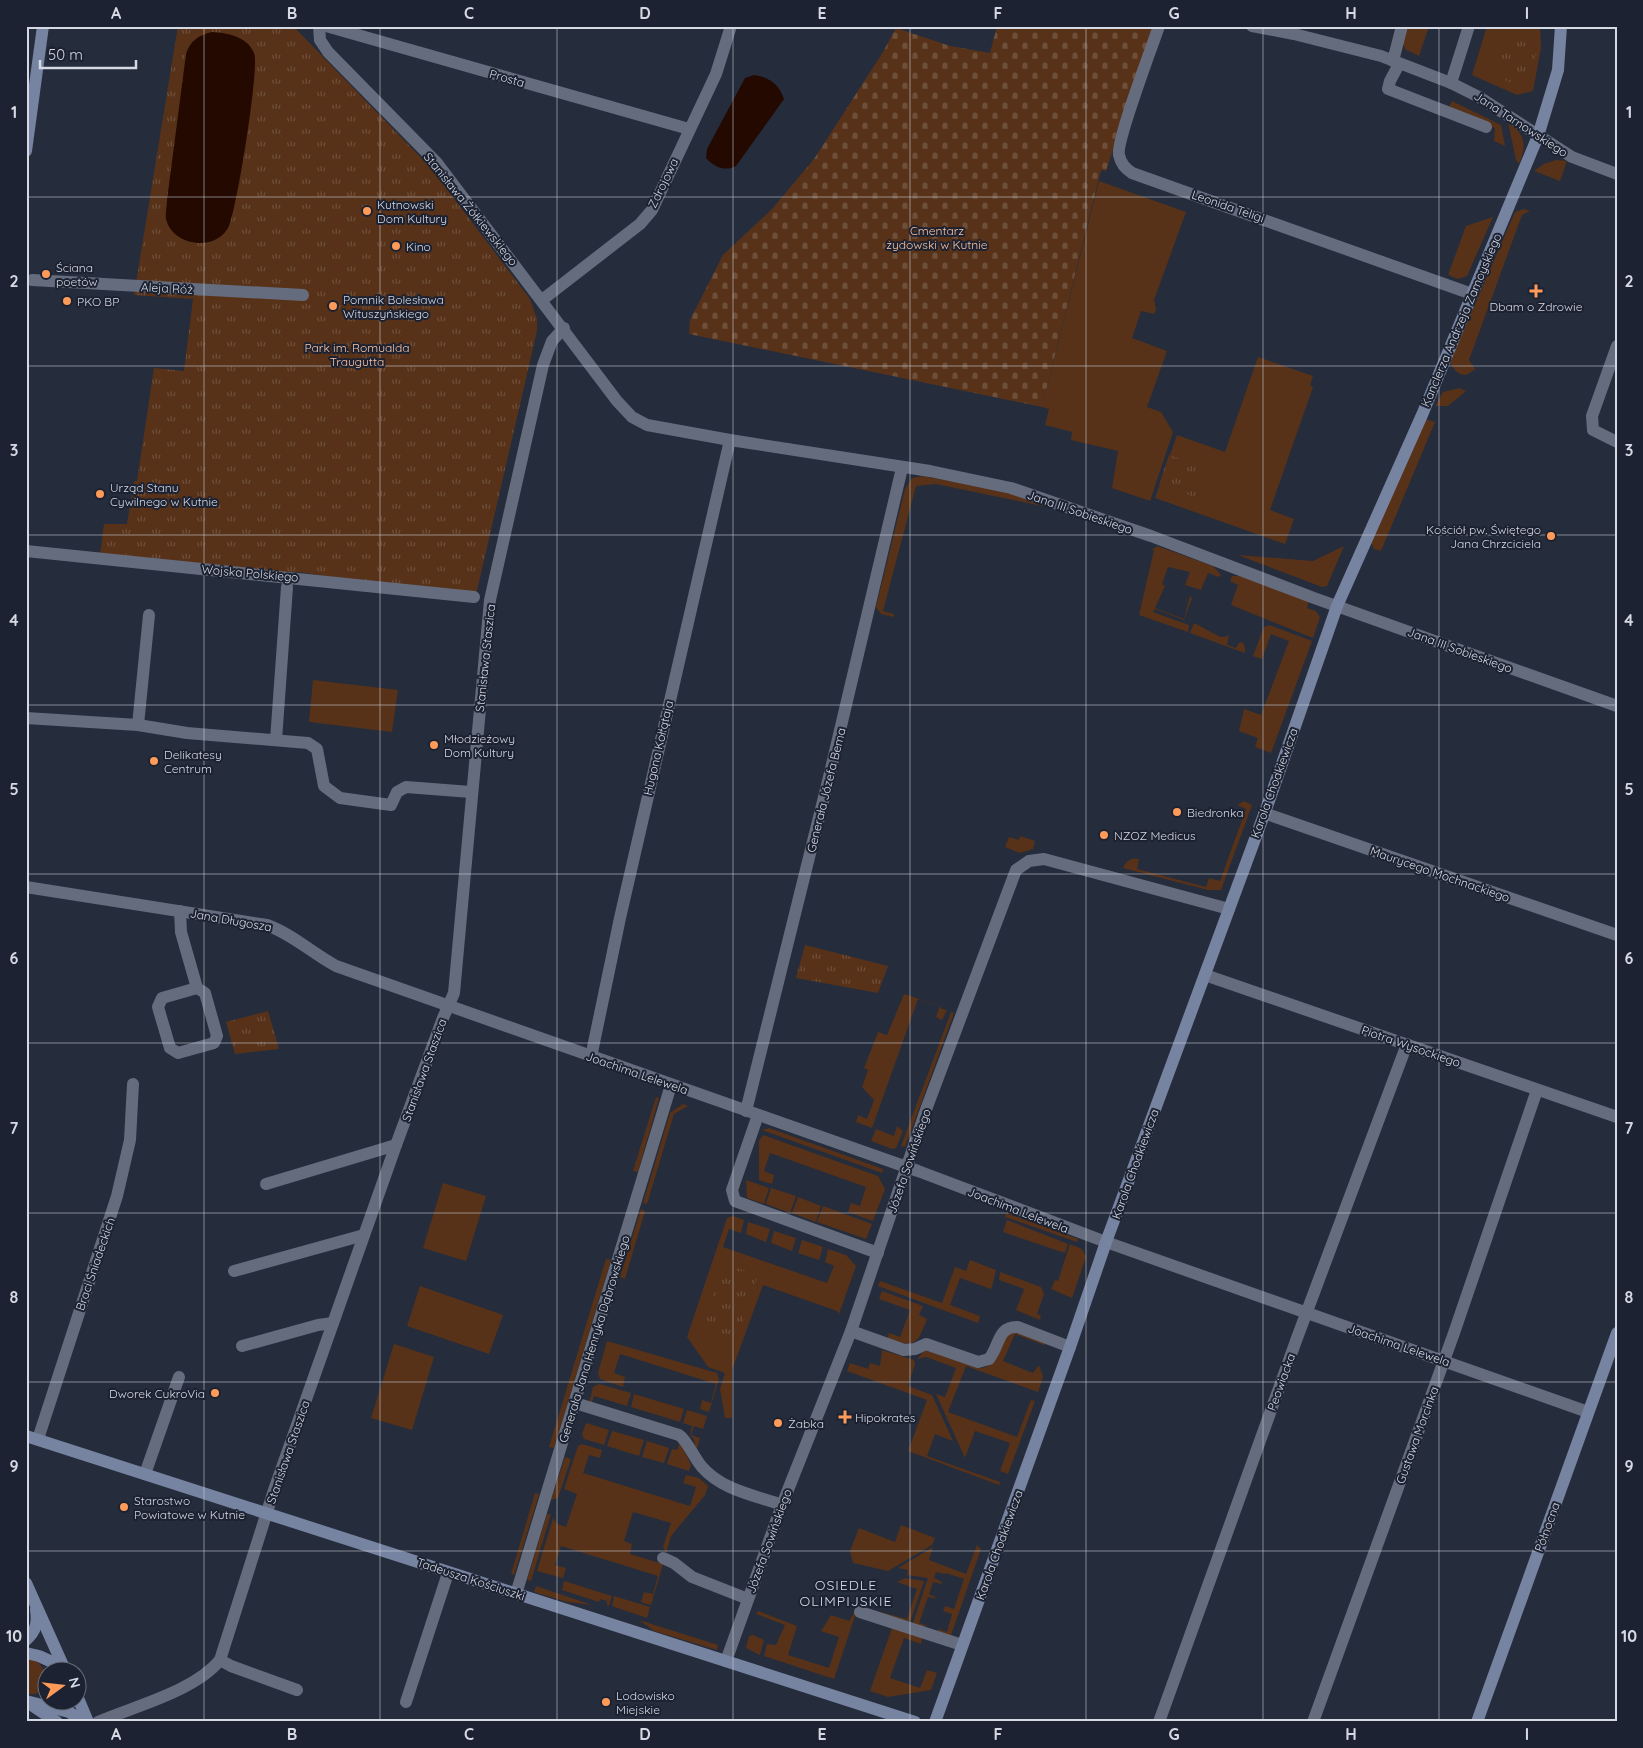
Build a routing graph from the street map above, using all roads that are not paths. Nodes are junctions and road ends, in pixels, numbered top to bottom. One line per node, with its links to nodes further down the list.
1 (43, 26): 12 (street)
2 (319, 26): 21 (street, Stanisława Żółkiewskiego)
3 (326, 26): 14 (street, Prosta)
4 (731, 26): 14 (street, Zdrojowa)
5 (1159, 26): 19 (street, Leonida Teligi)
6 (1252, 26): 10 (street, Jana Tarnowskiego)
7 (1402, 26): 10 (street)
8 (1469, 26): 11 (street)
9 (1561, 26): 15 (street, Kanclerza Andrzeja Zamoyskiego)
10 (1396, 63): 11 (street, Jana Tarnowskiego); 13 (street)
11 (1451, 83): 15 (street, Jana Tarnowskiego)
12 (29, 114): 16 (street)
13 (1486, 127)
14 (689, 130): 21 (street, Zdrojowa)
15 (1538, 136): 17 (street, Jana Tarnowskiego); 19 (street, Kanclerza Andrzeja Zamoyskiego)
16 (26, 151)
17 (1617, 174)
18 (32, 280): 20 (street, Aleja Róż)
19 (1472, 294): 30 (street, Kanclerza Andrzeja Zamoyskiego)
20 (303, 295)
21 (542, 300): 22 (street, Stanisława Żółkiewskiego)
22 (564, 328): 24 (street, Jana III Sobieskiego); 36 (street, Stanisława Staszica)
23 (1617, 346): 25 (street)
24 (730, 440): 26 (street, Jana III Sobieskiego); 46 (street, Hugona Kołłątaja)
25 (1617, 442)
26 (902, 468): 30 (street, Jana III Sobieskiego); 50 (street, Generała Józefa Bema)
27 (26, 551): 29 (street, Wojska Polskiego)
28 (288, 587): 35 (street)
29 (474, 597)
30 (1337, 606): 32 (street, Jana III Sobieskiego); 37 (street, Karola Chodkiewicza)
31 (149, 615): 34 (street)
32 (1617, 706)
33 (26, 718): 34 (street)
34 (138, 725): 35 (street)
35 (276, 740): 36 (street)
36 (471, 792): 44 (street, Stanisława Staszica)
37 (1264, 813): 39 (street, Karola Chodkiewicza); 41 (street, Maurycego Mochnackiego)
38 (26, 887): 40 (street, Jana Długosza)
39 (1229, 909): 42 (street, Karola Chodkiewicza); 53 (street, Józefa Sowińskiego)
40 (180, 911): 43 (street); 44 (street, Jana Długosza)
41 (1617, 935)
42 (1206, 975): 45 (street, Piotra Wysockiego); 56 (street, Karola Chodkiewicza)
43 (197, 988): 43 (street)
44 (449, 1005): 46 (street, Joachima Lelewela); 52 (street, Stanisława Staszica)
45 (1407, 1044): 49 (street, Piotra Wysockiego); 59 (street, Peowiacka)
46 (591, 1057): 48 (street, Joachima Lelewela)
47 (133, 1084): 69 (street, Braci Śniadeckich)
48 (671, 1085): 50 (street, Joachima Lelewela); 67 (street, Generała Jana Henryka Dąbrowskiego)
49 (1537, 1090): 51 (street, Piotra Wysockiego); 65 (street, Gustawa Morcinka)
50 (752, 1113): 53 (street, Joachima Lelewela); 57 (street, Generała Józefa Bema)
51 (1617, 1116)
52 (396, 1145): 54 (street); 55 (street, Stanisława Staszica)
53 (906, 1167): 56 (street, Joachima Lelewela); 57 (street, Józefa Sowińskiego)
54 (266, 1184)
55 (364, 1235): 58 (street); 60 (street, Stanisława Staszica)
56 (1106, 1242): 59 (street, Joachima Lelewela); 64 (street, Karola Chodkiewicza)
57 (878, 1253): 61 (street, Józefa Sowińskiego)
58 (234, 1271)
59 (1306, 1313): 65 (street, Joachima Lelewela); 97 (street, Peowiacka)
60 (333, 1323): 63 (street); 72 (street, Stanisława Staszica)
61 (851, 1331): 64 (street); 71 (street, Józefa Sowińskiego)
62 (1617, 1333): 68 (street, Północna)
63 (242, 1346)
64 (1070, 1347): 81 (street, Karola Chodkiewicza)
65 (1444, 1361): 68 (street, Joachima Lelewela); 98 (street, Gustawa Morcinka)
66 (179, 1377): 70 (street)
67 (575, 1403): 71 (street); 76 (street, Generała Jana Henryka Dąbrowskiego)
68 (1588, 1412): 99 (street, Północna)
69 (32, 1437): 70 (street, Tadeusza Kościuszki)
70 (145, 1474): 72 (street, Tadeusza Kościuszki)
71 (782, 1505): 77 (street, Józefa Sowińskiego)
72 (267, 1513): 74 (street, Tadeusza Kościuszki); 85 (street, Stanisława Staszica)
73 (663, 1558): 77 (street)
74 (448, 1573): 76 (street, Tadeusza Kościuszki); 89 (street)
75 (26, 1583): 78 (street)
76 (516, 1594): 86 (street, Tadeusza Kościuszki)
77 (748, 1599): 86 (street, Józefa Sowińskiego)
78 (35, 1603): 80 (street); 84 (street)
79 (860, 1612): 81 (street)
80 (26, 1640)
81 (962, 1645): 96 (street, Karola Chodkiewicza)
82 (26, 1653): 83 (street)
83 (46, 1660)
84 (59, 1660)
85 (220, 1660): 87 (street); 94 (street)
86 (726, 1661): 95 (street, Tadeusza Kościuszki)
87 (297, 1690)
88 (26, 1701): 91 (street); 92 (street)
89 (406, 1702)
90 (83, 1710): 93 (street)
91 (57, 1722)
92 (84, 1722)
93 (88, 1722)
94 (98, 1722)
95 (916, 1722)
96 (934, 1722)
97 (1159, 1722)
98 (1313, 1722)
99 (1477, 1722)

